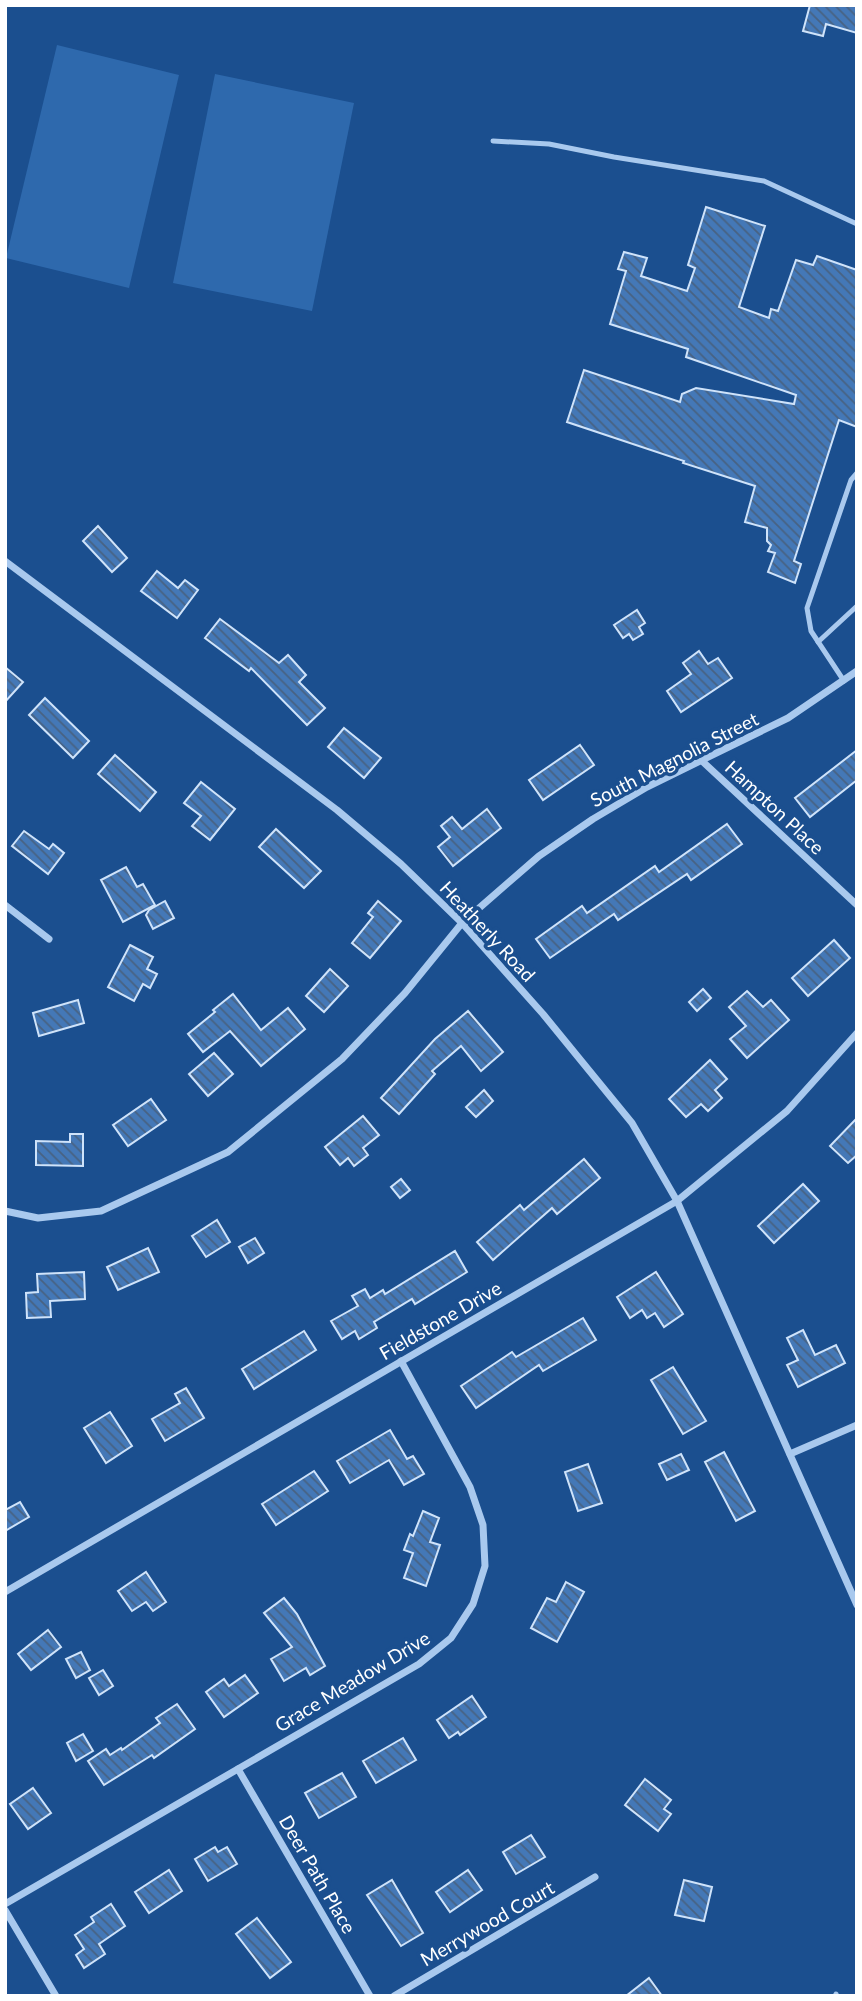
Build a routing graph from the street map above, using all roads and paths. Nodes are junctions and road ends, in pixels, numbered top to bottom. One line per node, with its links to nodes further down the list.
1 (493, 141): 2 (lane)
2 (857, 224)
3 (857, 473): 6 (lane)
4 (5, 561): 12 (street, Heatherly Road)
5 (857, 607): 6 (lane)
6 (818, 642): 8 (lane)
7 (857, 671): 8 (street, South Magnolia Street)
8 (844, 681): 9 (street, South Magnolia Street)
9 (702, 761): 11 (street, Hampton Place); 12 (street, South Magnolia Street)
10 (5, 905): 13 (street)
11 (857, 905)
12 (462, 922): 15 (street, Heatherly Road); 16 (street, South Magnolia Street)
13 (49, 939)
14 (857, 1033): 15 (street, Fieldstone Drive)
15 (677, 1201): 17 (street, Fieldstone Drive); 19 (street, Heatherly Road)
16 (5, 1211)
17 (401, 1361): 20 (street, Fieldstone Drive); 22 (street, Grace Meadow Drive)
18 (857, 1425): 19 (street)
19 (790, 1454): 21 (street, Heatherly Road)
20 (5, 1592)
21 (857, 1605)
22 (238, 1769): 24 (street, Grace Meadow Drive); 27 (street, Deer Path Place)
23 (595, 1877): 28 (street, Merrywood Court)
24 (5, 1904)
25 (5, 1910): 26 (street)
26 (56, 1996)
27 (370, 1996)
28 (394, 1996)

